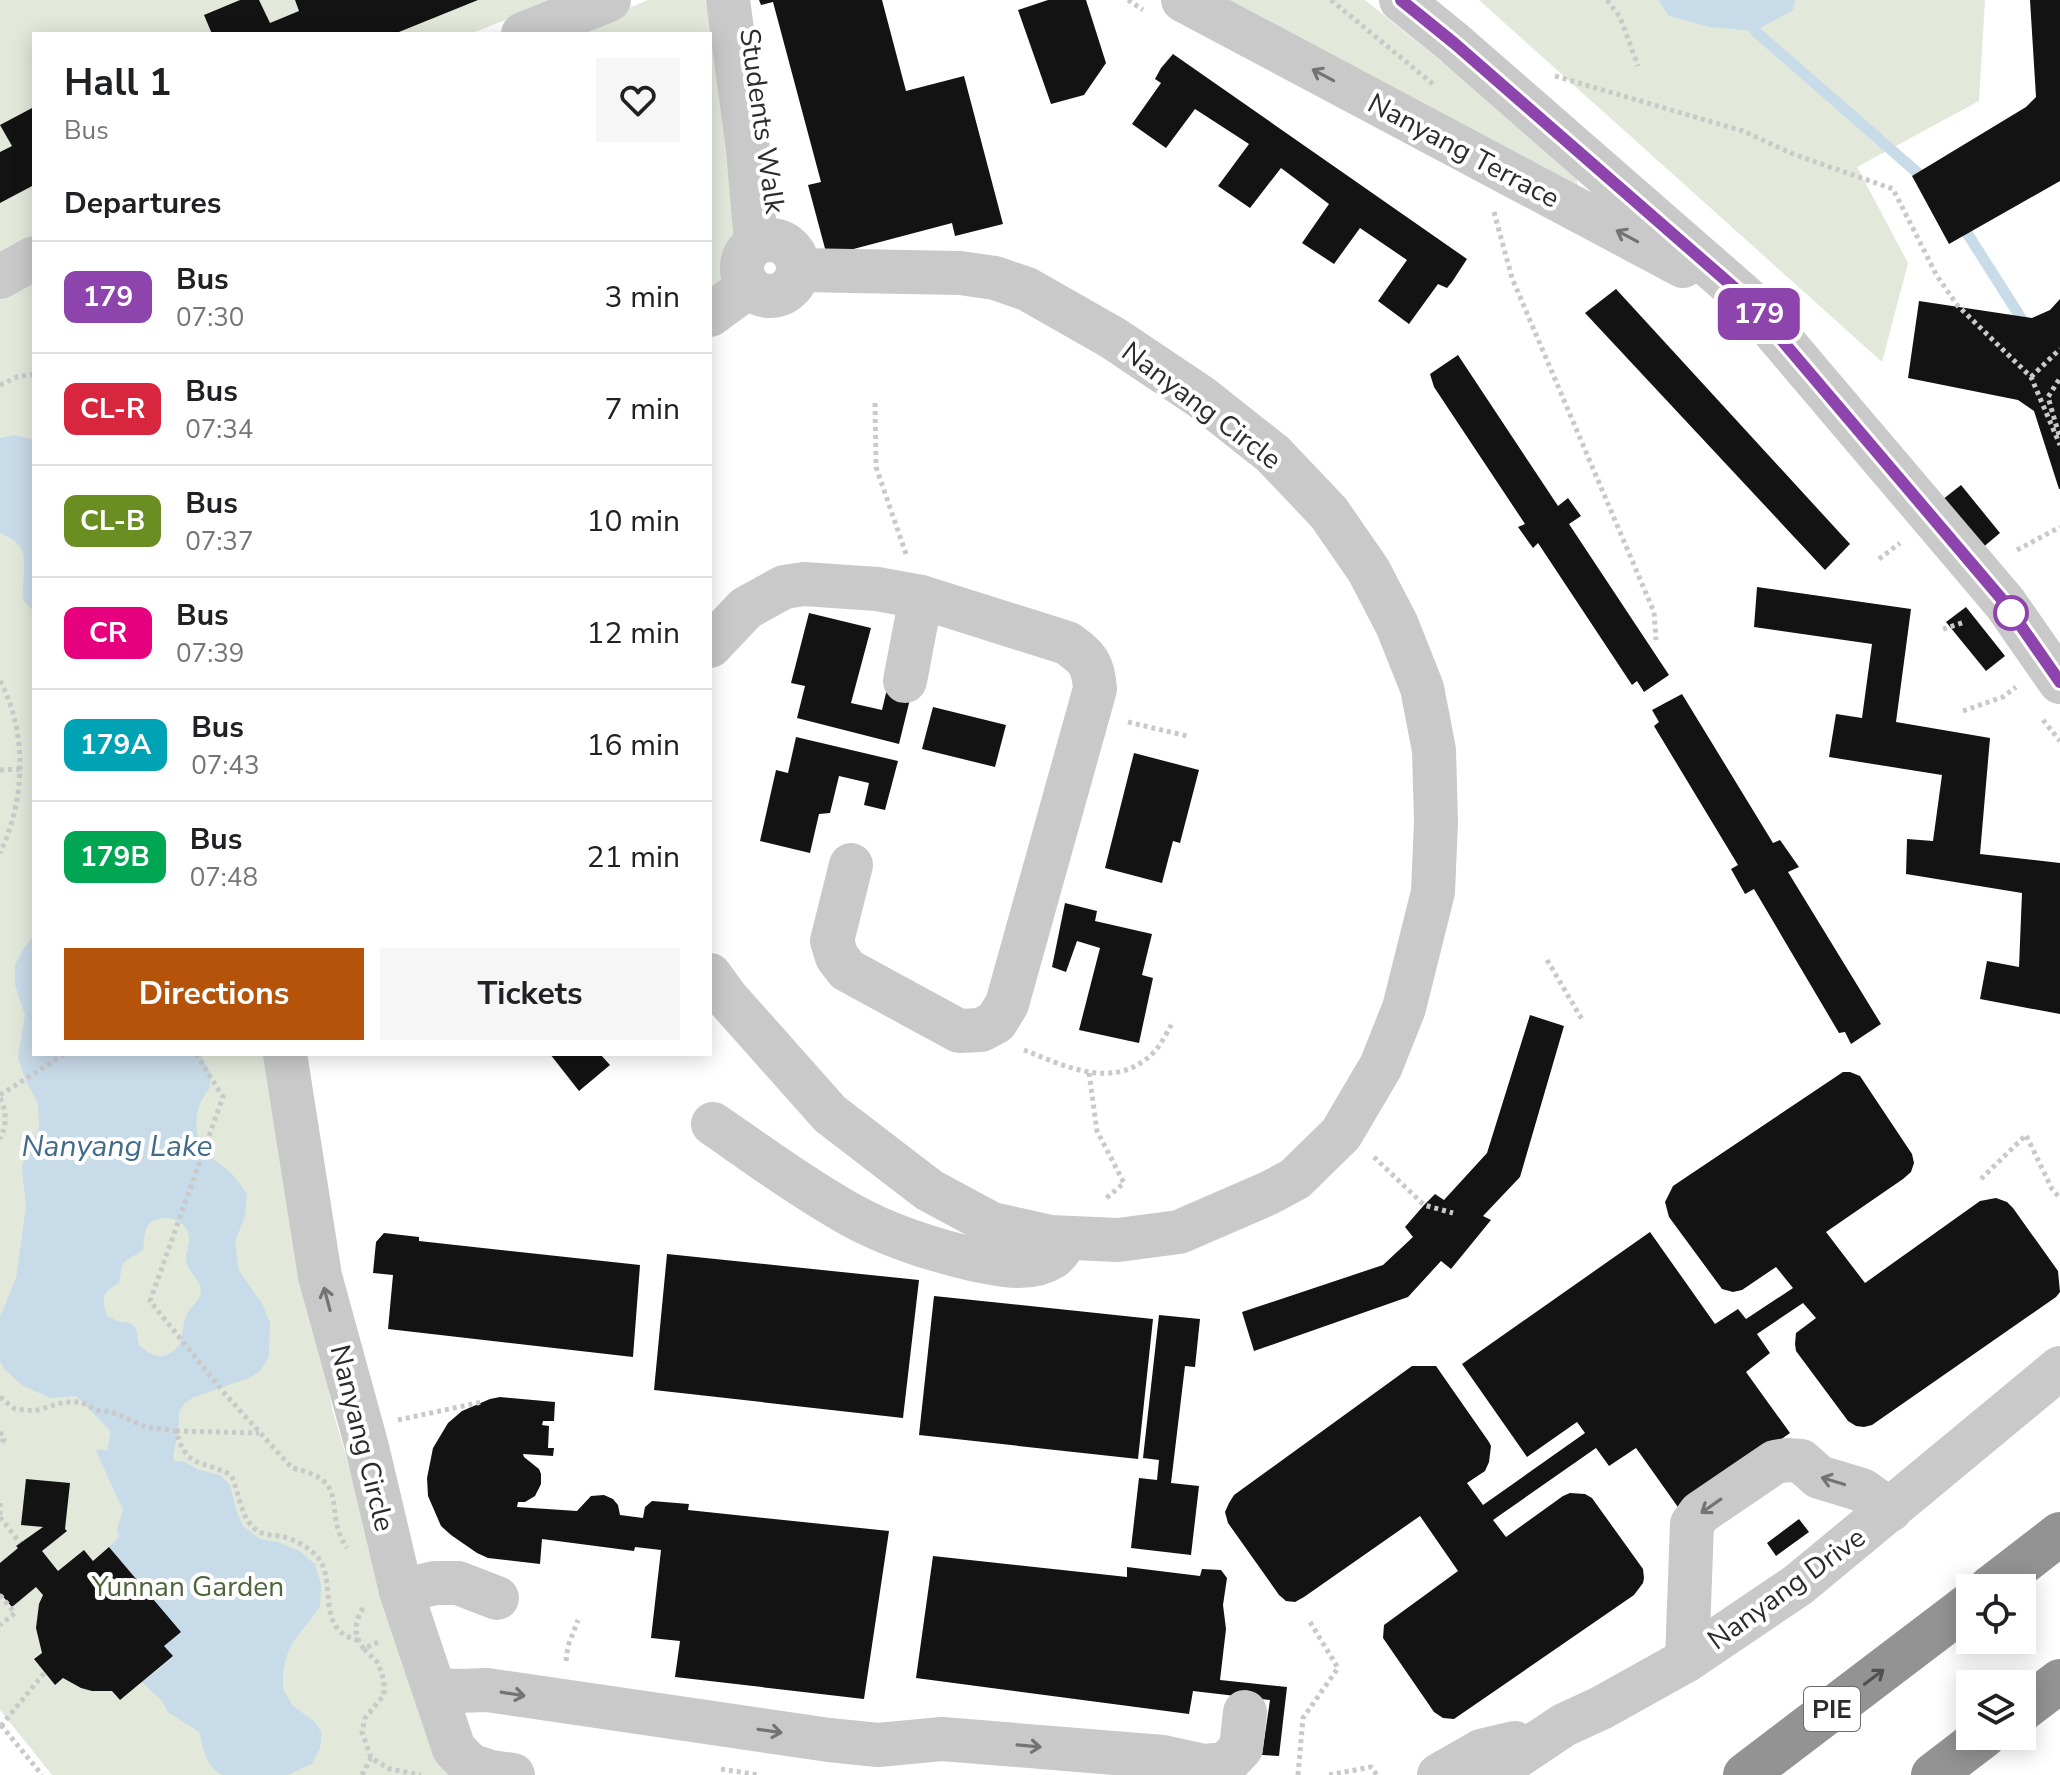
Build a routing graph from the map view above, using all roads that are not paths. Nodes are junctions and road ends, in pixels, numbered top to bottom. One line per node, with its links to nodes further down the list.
1 (609, 0): 6 (street)
2 (728, 0): 7 (street, Students Walk)
3 (745, 0): 7 (street, Students Walk)
4 (1401, 0): 10 (street)
5 (1168, 8): 10 (street, Nanyang Terrace, one-way to 5)
6 (528, 32)
7 (779, 252): 11 (street); 20 (street, Nanyang Circle)
8 (32, 259): 9 (street)
9 (0, 277)
10 (1746, 298): 15 (street)
11 (712, 314)
12 (921, 597): 13 (street); 14 (street); 16 (street)
13 (712, 644)
14 (905, 681)
15 (2060, 682)
16 (851, 865)
17 (712, 978): 20 (street, Nanyang Circle)
18 (285, 1056): 26 (street, Nanyang Circle, one-way to 18)
19 (713, 1124): 20 (street)
20 (1082, 1222)
21 (2060, 1368): 22 (street, Nanyang Drive)
22 (1890, 1510): 28 (street, Nanyang Drive); 28 (street, one-way to 28)
23 (2060, 1534): 24 (highway)
24 (2008, 1574)
25 (497, 1598): 26 (street)
26 (394, 1606): 30 (street, Nanyang Circle)
27 (1956, 1615): 39 (highway, PIE, one-way to 27)
28 (1687, 1660): 33 (street, Nanyang Drive)
29 (2060, 1680): 31 (highway)
30 (435, 1690): 35 (street, one-way to 35); 36 (street, Nanyang Circle)
31 (2036, 1698)
32 (1245, 1712): 35 (street)
33 (1549, 1735): 37 (street); 38 (street, Nanyang Drive)
34 (1968, 1750): 40 (highway)
35 (1206, 1771)
36 (513, 1775)
37 (1439, 1775)
38 (1489, 1775)
39 (1745, 1775)
40 (1935, 1775)

